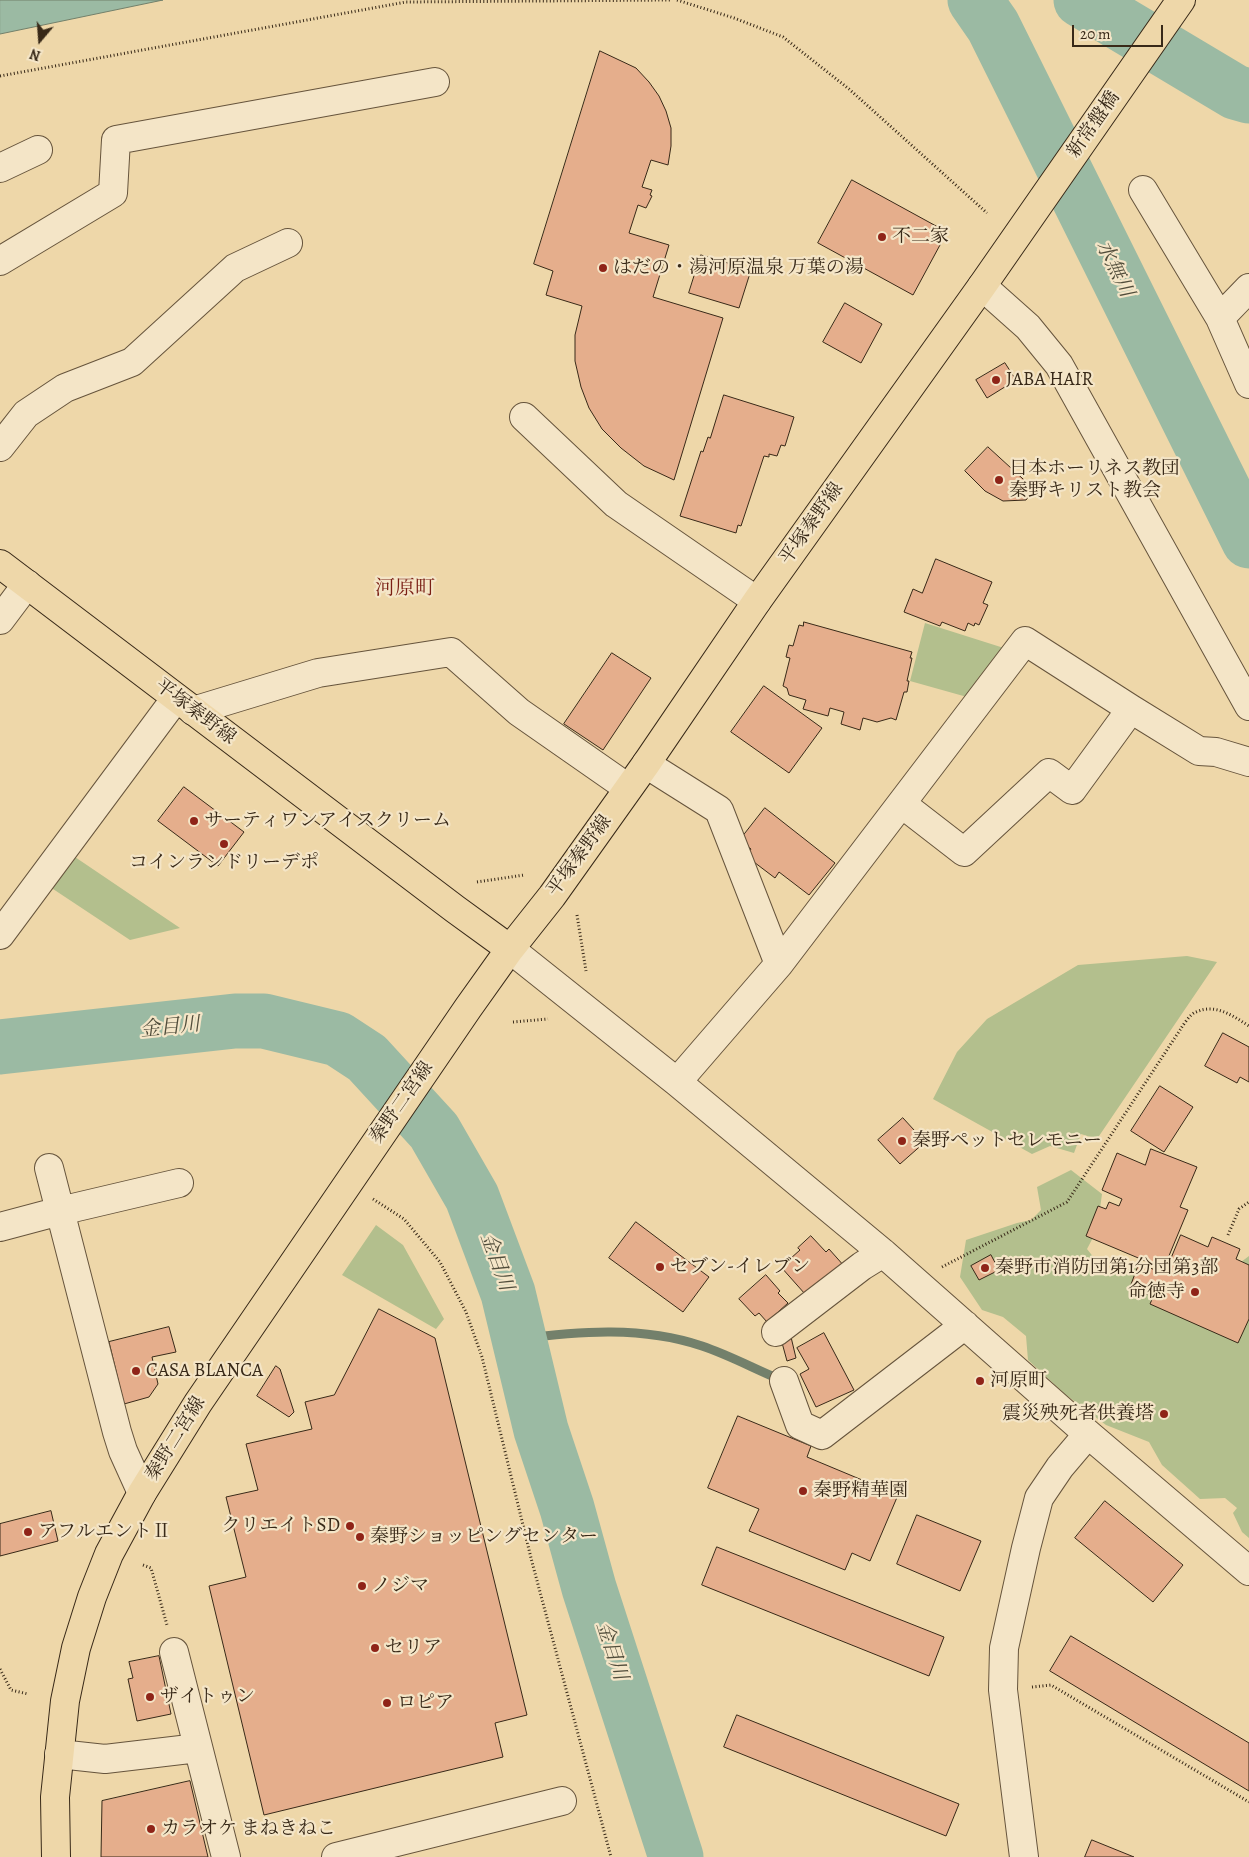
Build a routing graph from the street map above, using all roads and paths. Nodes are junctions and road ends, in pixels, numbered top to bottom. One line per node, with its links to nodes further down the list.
1 (670, 0): 4 (path)
2 (677, 0): 9 (path)
3 (1177, 6): 10 (main road, 新常盤橋)
4 (0, 76)
5 (435, 82): 12 (street)
6 (38, 150): 7 (street)
7 (0, 168)
8 (1143, 190): 15 (street)
9 (987, 213)
10 (1014, 238): 13 (main road, 平塚秦野線)
11 (288, 243): 18 (street)
12 (0, 261)
13 (982, 286): 21 (main road, 平塚秦野線); 24 (street)
14 (1249, 288): 15 (street)
15 (1220, 318): 16 (street)
16 (1249, 384)
17 (524, 417): 21 (street)
18 (0, 447)
19 (0, 564): 20 (main road, 平塚秦野線)
20 (27, 584): 22 (street); 23 (main road, 平塚秦野線)
21 (757, 602): 27 (main road, 平塚秦野線)
22 (0, 620)
23 (184, 704): 28 (street); 33 (street); 34 (main road, 平塚秦野線)
24 (1249, 706)
25 (1131, 709): 26 (street); 29 (street); 29 (street)
26 (1249, 762)
27 (646, 764): 28 (main road, 平塚秦野線); 35 (street)
28 (628, 788): 34 (main road, 平塚秦野線)
29 (902, 804): 35 (street)
30 (524, 875): 31 (path)
31 (477, 882)
32 (577, 914): 36 (path)
33 (0, 935)
34 (510, 949): 40 (street); 42 (main road, 秦野二宮線)
35 (779, 964): 40 (street)
36 (586, 972)
37 (548, 1019): 38 (path)
38 (513, 1022)
39 (1249, 1026): 49 (path)
40 (677, 1082): 48 (street)
41 (49, 1168): 45 (street)
42 (352, 1176): 54 (main road, 秦野二宮線); 68 (path)
43 (179, 1183): 45 (street)
44 (1249, 1202): 47 (path)
45 (60, 1210): 46 (street); 54 (street)
46 (0, 1227)
47 (1228, 1235)
48 (883, 1253): 50 (street); 51 (street)
49 (937, 1270)
50 (965, 1325): 52 (street); 53 (street)
51 (776, 1332)
52 (784, 1381)
53 (1088, 1434): 56 (street); 69 (street)
54 (142, 1493): 62 (main road, 秦野二宮線)
55 (143, 1565): 57 (path)
56 (1249, 1571)
57 (174, 1652): 61 (street)
58 (0, 1670): 60 (path)
59 (1027, 1688): 64 (path)
60 (28, 1694)
61 (198, 1748): 62 (street); 66 (street)
62 (59, 1754): 65 (main road, 秦野二宮線)
63 (562, 1801): 67 (street)
64 (1249, 1802)
65 (56, 1857)
66 (226, 1857)
67 (336, 1857)
68 (611, 1857)
69 (1024, 1857)

